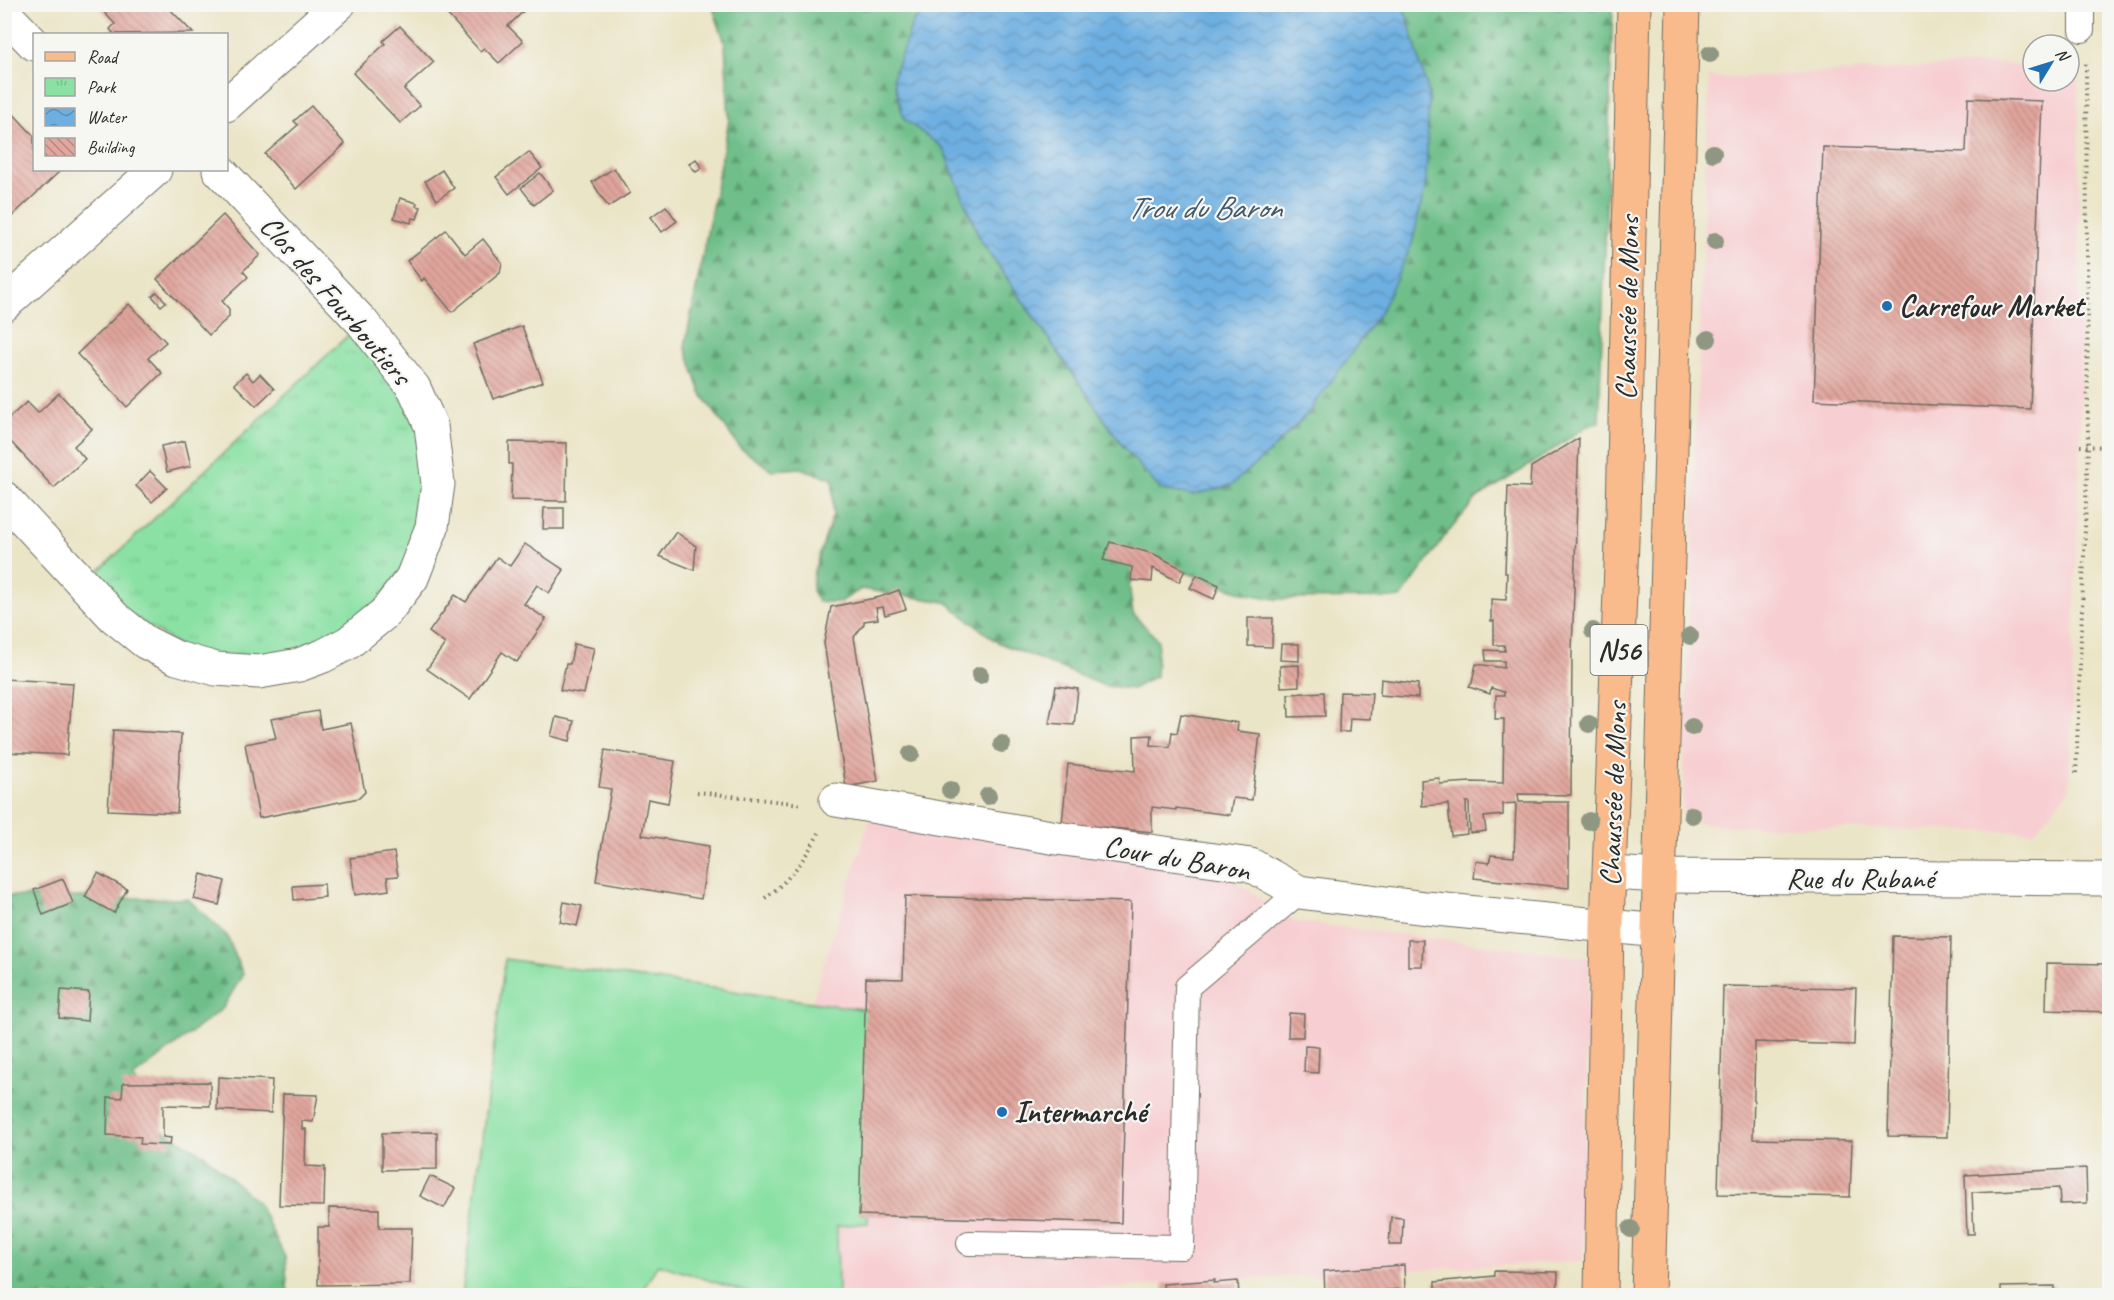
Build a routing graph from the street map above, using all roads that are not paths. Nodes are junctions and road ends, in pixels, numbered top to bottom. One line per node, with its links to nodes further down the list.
1 (339, 4): 8 (street)
2 (1634, 4): 14 (main road, Chaussée de Mons / N56)
3 (1683, 4): 15 (main road, Chaussée de Mons / N56)
4 (2082, 4): 6 (lane)
5 (4, 13): 7 (street)
6 (2082, 30)
7 (33, 44)
8 (228, 103)
9 (153, 171): 11 (street)
10 (220, 171): 12 (street, Clos des Fourboutiers)
11 (4, 305)
12 (4, 498)
13 (836, 800): 17 (street, Cour du Baron)
14 (1611, 873): 15 (street, Rue du Rubané); 18 (main road, Chaussée de Mons / N56)
15 (1660, 876): 16 (street, Rue du Rubané); 19 (main road, Chaussée de Mons / N56)
16 (2109, 879)
17 (1299, 892): 18 (street, Cour du Baron); 20 (lane)
18 (1607, 924): 19 (street, Cour du Baron); 21 (main road, Chaussée de Mons / N56)
19 (1659, 930): 22 (main road, Chaussée de Mons / N56)
20 (969, 1243)
21 (1601, 1296)
22 (1648, 1296)

